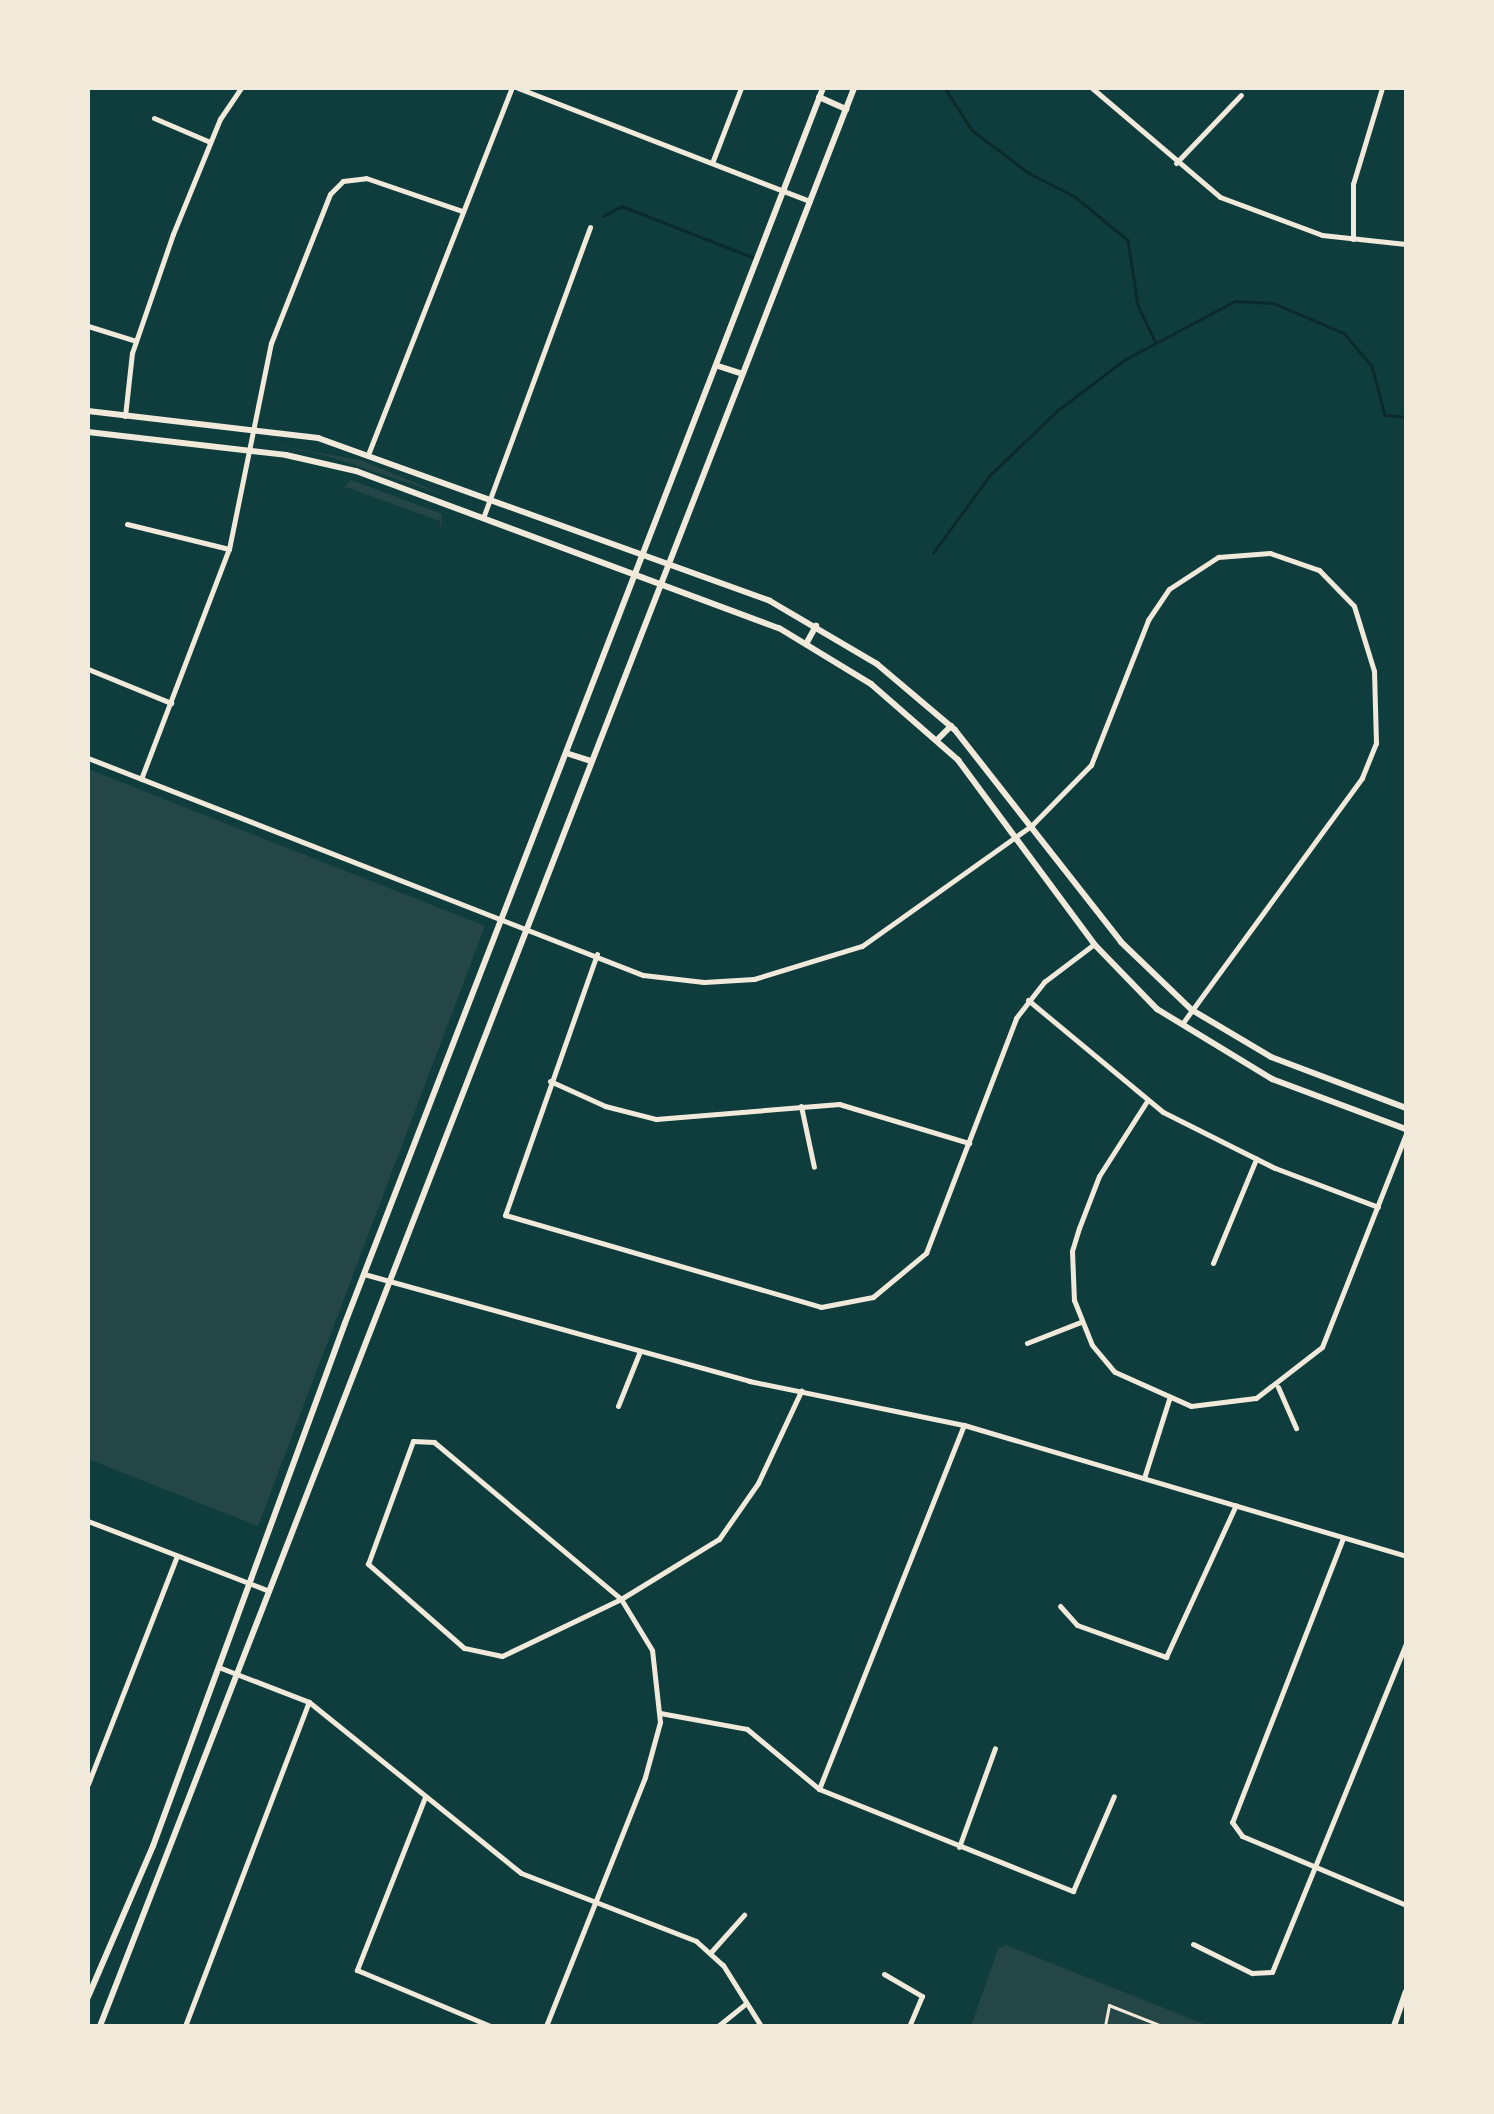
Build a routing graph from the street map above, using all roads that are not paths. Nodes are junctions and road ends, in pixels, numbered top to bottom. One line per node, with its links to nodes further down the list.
1 (242, 88): 12 (street)
2 (515, 88): 13 (street); 17 (street)
3 (741, 88): 13 (street)
4 (823, 88): 9 (main road)
5 (854, 88): 10 (main road)
6 (1092, 88): 14 (street)
7 (1382, 88): 19 (street)
8 (1240, 94): 14 (street)
9 (820, 97): 10 (main road); 15 (main road)
10 (846, 109): 16 (main road)
11 (154, 118): 12 (street)
12 (210, 142): 22 (street)
13 (712, 163): 15 (street)
14 (1176, 163): 19 (street)
15 (784, 191): 16 (street); 23 (main road)
16 (810, 201): 24 (main road)
17 (462, 211): 27 (street); 30 (street)
18 (590, 227): 31 (street)
19 (1353, 239): 20 (street)
20 (1406, 244)
21 (88, 326): 22 (street)
22 (136, 340): 26 (street)
23 (718, 366): 24 (main road); 35 (main road)
24 (742, 374): 36 (main road)
25 (88, 412): 26 (main road)
26 (125, 416): 27 (main road)
27 (256, 428): 29 (street); 30 (main road)
28 (88, 432): 29 (main road)
29 (252, 451): 32 (main road); 34 (street)
30 (369, 452): 31 (main road)
31 (490, 497): 32 (street); 35 (main road)
32 (483, 518): 37 (main road)
33 (127, 524): 34 (street)
34 (229, 549): 42 (street)
35 (646, 553): 36 (main road); 37 (main road)
36 (666, 562): 38 (main road); 39 (main road)
37 (638, 571): 38 (main road); 45 (main road)
38 (660, 579): 40 (main road); 47 (main road)
39 (816, 626): 40 (main road); 43 (main road)
40 (806, 644): 44 (main road)
41 (88, 669): 42 (street)
42 (171, 704): 48 (street)
43 (951, 726): 44 (main road); 49 (main road)
44 (937, 740): 50 (main road)
45 (566, 752): 47 (main road); 51 (main road)
46 (88, 758): 48 (street)
47 (590, 761): 52 (main road)
48 (141, 779): 51 (street)
49 (1032, 825): 50 (street); 56 (main road); 56 (street)
50 (1016, 836): 53 (main road); 54 (street)
51 (500, 920): 52 (street); 68 (main road)
52 (525, 930): 54 (street); 69 (main road)
53 (1094, 944): 55 (street); 57 (main road)
54 (597, 954): 58 (street)
55 (1028, 1000): 59 (street); 63 (street)
56 (1192, 1010): 57 (street); 61 (main road)
57 (1180, 1026): 62 (main road)
58 (550, 1081): 60 (street); 63 (street)
59 (1147, 1102): 64 (street); 70 (street)
60 (800, 1105): 63 (street); 65 (street)
61 (1406, 1108)
62 (1406, 1132): 66 (street)
63 (969, 1144)
64 (1256, 1160): 66 (street); 67 (street)
65 (814, 1167)
66 (1378, 1207): 73 (street)
67 (1214, 1263)
68 (364, 1274): 69 (street); 85 (main road)
69 (390, 1280): 72 (street); 86 (main road)
70 (1081, 1322): 71 (street); 75 (street)
71 (1027, 1343)
72 (640, 1350): 74 (street); 76 (street)
73 (1278, 1387): 75 (street); 78 (street)
74 (800, 1391): 77 (street); 87 (street)
75 (1169, 1399): 79 (street)
76 (618, 1406)
77 (964, 1425): 79 (street); 96 (street)
78 (1296, 1428)
79 (1144, 1478): 80 (street)
80 (1236, 1505): 82 (street); 88 (street)
81 (88, 1521): 83 (street)
82 (1343, 1538): 84 (street); 100 (street)
83 (177, 1556): 85 (street); 95 (street)
84 (1406, 1556)
85 (252, 1584): 86 (street); 90 (main road)
86 (270, 1591): 91 (main road)
87 (621, 1599): 87 (street); 93 (street)
88 (1060, 1606)
89 (1406, 1643): 100 (street)
90 (221, 1668): 91 (street); 108 (main road)
91 (238, 1673): 92 (street); 111 (main road)
92 (309, 1702): 98 (street); 112 (street)
93 (660, 1713): 96 (street); 101 (street)
94 (995, 1748): 99 (street)
95 (88, 1782)
96 (819, 1789): 99 (street)
97 (1114, 1796): 99 (street)
98 (425, 1797): 101 (street); 113 (street)
99 (959, 1847)
100 (1316, 1866): 102 (street); 104 (street)
101 (594, 1904): 105 (street); 114 (street)
102 (1406, 1905)
103 (744, 1915): 105 (street)
104 (1194, 1944)
105 (711, 1952): 109 (street)
106 (884, 1974): 117 (street)
107 (1406, 1992): 121 (main road)
108 (88, 1997)
109 (746, 2003): 115 (street); 116 (street)
110 (1146, 2020): 118 (lane); 119 (lane); 120 (lane)
111 (100, 2026)
112 (186, 2026)
113 (490, 2026)
114 (546, 2026)
115 (718, 2026)
116 (761, 2026)
117 (909, 2026)
118 (1105, 2026)
119 (1142, 2026)
120 (1162, 2026)
121 (1394, 2026)

